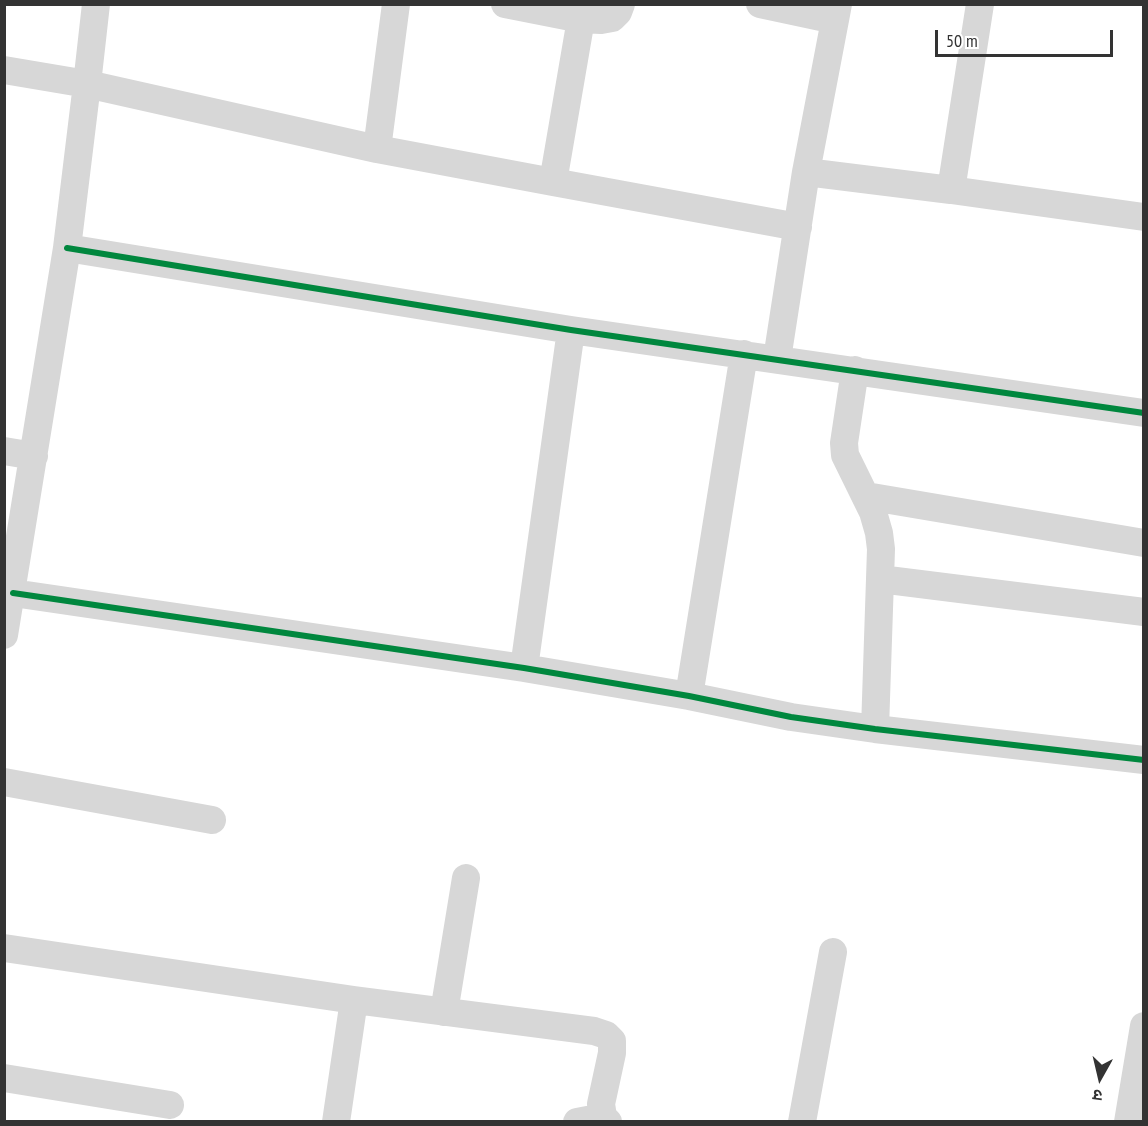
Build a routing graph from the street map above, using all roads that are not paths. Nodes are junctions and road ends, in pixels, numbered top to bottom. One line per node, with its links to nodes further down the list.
1 (96, 4): 10 (street)
2 (396, 4): 11 (street)
3 (505, 4): 8 (street)
4 (621, 4): 8 (street)
5 (760, 4): 7 (street)
6 (980, 4): 14 (street)
7 (836, 12): 12 (street)
8 (581, 19): 13 (street)
9 (4, 70): 10 (street)
10 (87, 84): 11 (street); 17 (street)
11 (377, 149): 13 (street)
12 (806, 172): 14 (street); 16 (street)
13 (553, 182): 16 (street)
14 (951, 190): 15 (street)
15 (1143, 217)
16 (798, 227): 20 (street)
17 (67, 248): 18 (street); 24 (street)
18 (571, 330): 19 (street); 31 (street)
19 (744, 354): 20 (street); 32 (street)
20 (777, 359): 21 (street)
21 (855, 370): 22 (street); 25 (street)
22 (1143, 413)
23 (4, 451): 24 (street)
24 (34, 456): 28 (street)
25 (866, 496): 26 (street); 27 (street)
26 (1143, 543)
27 (880, 579): 29 (street); 33 (street)
28 (13, 593): 30 (street); 31 (street)
29 (1143, 612)
30 (5, 625)
31 (524, 668): 32 (street)
32 (689, 696): 33 (street)
33 (875, 729): 34 (street)
34 (1143, 760)
35 (4, 782): 36 (street)
36 (212, 820)
37 (466, 878): 41 (street)
38 (4, 948): 40 (street)
39 (833, 952): 48 (street)
40 (354, 1000): 41 (street); 47 (street)
41 (444, 1012): 46 (street)
42 (1143, 1026): 43 (street)
43 (1140, 1072): 49 (street)
44 (4, 1078): 45 (street)
45 (170, 1105)
46 (590, 1121)
47 (336, 1122)
48 (802, 1122)
49 (1128, 1122)

